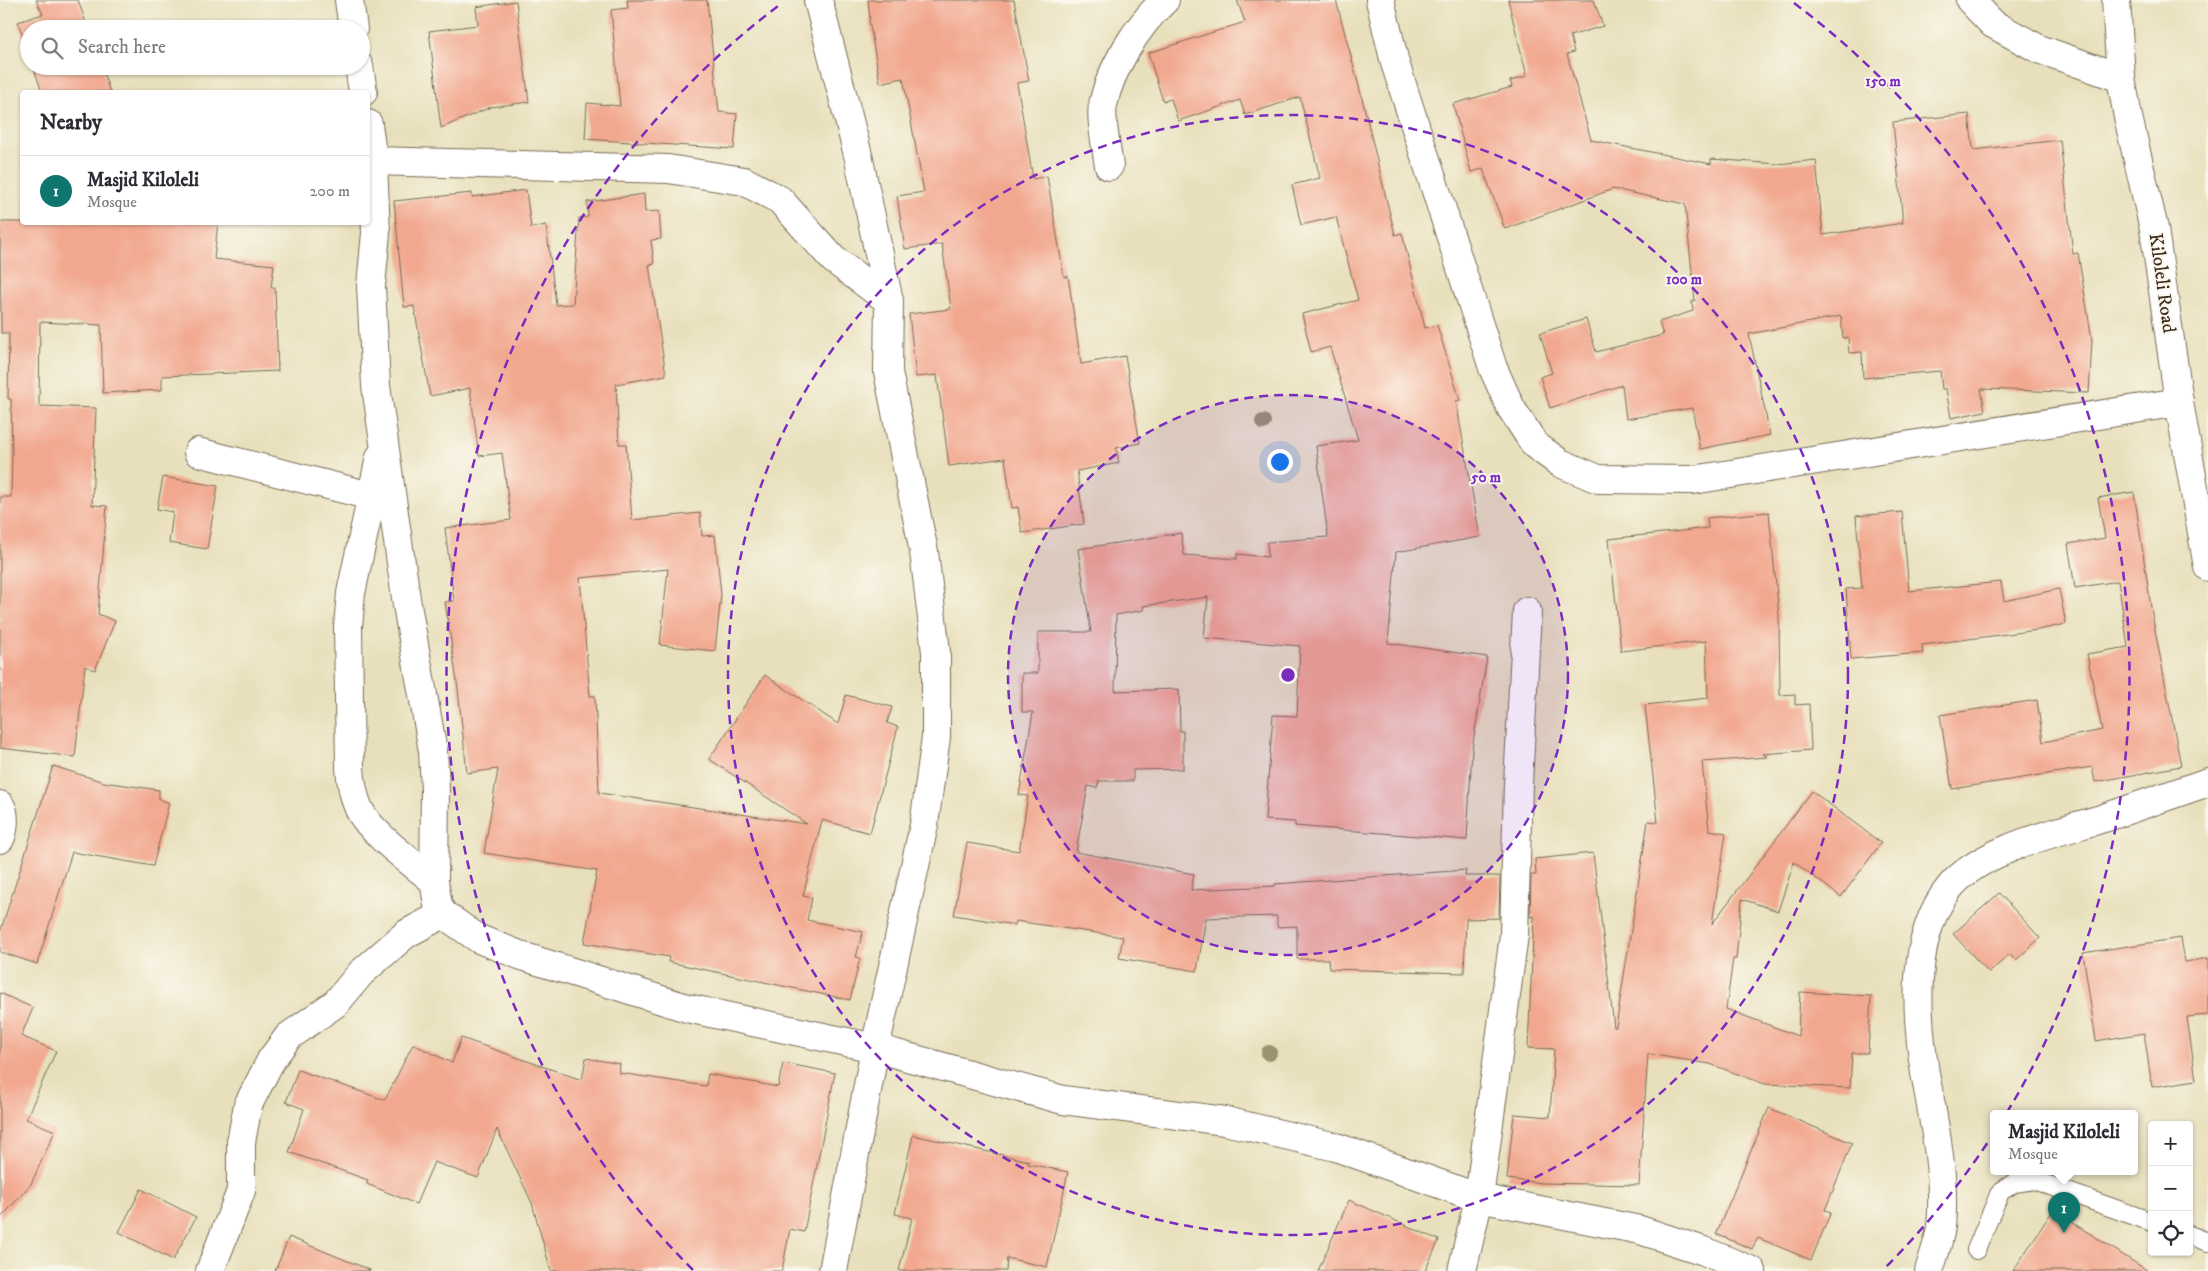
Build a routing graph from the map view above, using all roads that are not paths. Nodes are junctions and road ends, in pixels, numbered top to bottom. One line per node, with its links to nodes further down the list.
1 (349, 0): 7 (street)
2 (818, 0): 14 (street)
3 (1165, 0): 13 (street)
4 (1380, 0): 15 (street)
5 (1970, 0): 9 (street)
6 (2116, 0): 9 (street, Kiloleli Road)
7 (352, 20)
8 (360, 75): 10 (street)
9 (2121, 78): 15 (street, Kiloleli Road)
10 (363, 90)
11 (370, 139): 12 (street)
12 (373, 161): 14 (street); 16 (street)
13 (1109, 166)
14 (889, 301): 26 (street)
15 (2179, 402): 19 (street, Kiloleli Road)
16 (383, 442): 18 (street); 24 (street)
17 (198, 452): 18 (street)
18 (371, 496): 24 (street)
19 (2208, 567)
20 (1527, 611): 27 (street)
21 (2208, 782): 36 (street)
22 (0, 805): 23 (street)
23 (0, 840)
24 (434, 881): 25 (street)
25 (443, 914): 26 (street); 32 (street)
26 (875, 1048): 27 (street); 33 (street)
27 (1479, 1198): 34 (street); 35 (street)
28 (2148, 1221): 31 (lane)
29 (2193, 1236): 30 (lane)
30 (2208, 1242)
31 (1976, 1250)
32 (210, 1271)
33 (833, 1271)
34 (1462, 1271)
35 (1752, 1271)
36 (1929, 1271)

